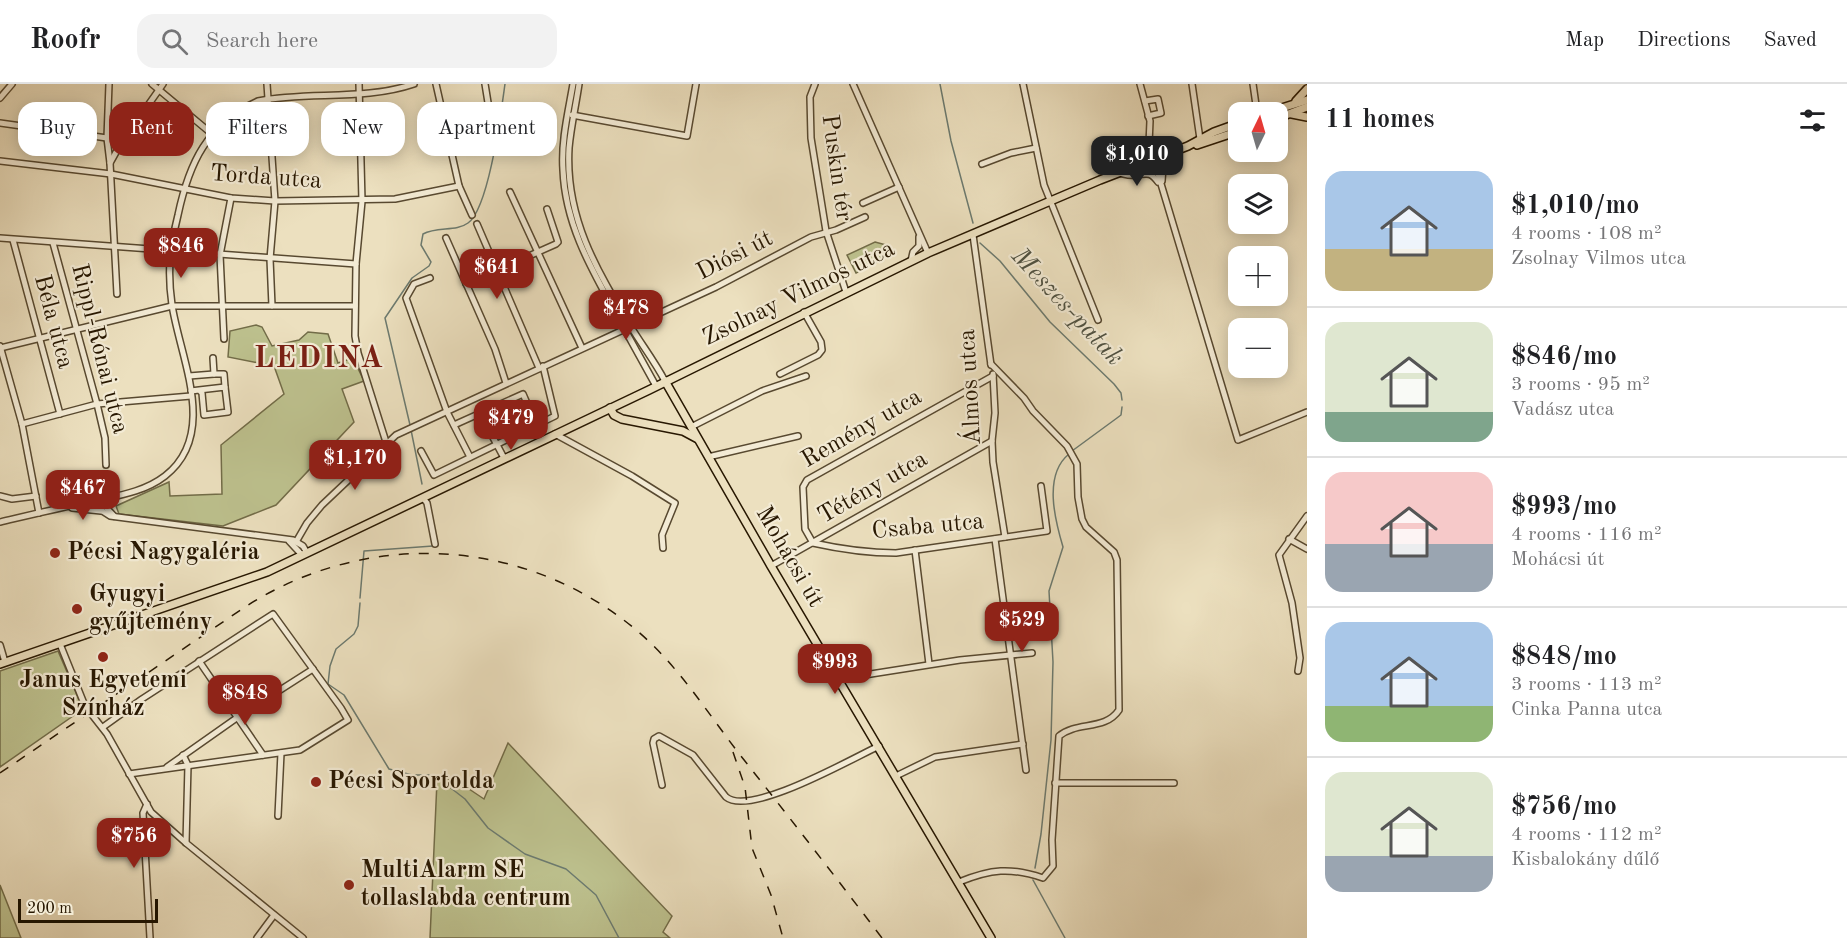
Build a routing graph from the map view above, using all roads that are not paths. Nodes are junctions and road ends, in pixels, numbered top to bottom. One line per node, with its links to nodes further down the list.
1 (12, 84): 22 (street)
2 (109, 84): 39 (street)
3 (152, 84): 20 (street)
4 (163, 84): 20 (street)
5 (267, 84): 23 (street)
6 (359, 84): 21 (street)
7 (414, 84): 21 (street)
8 (436, 84): 51 (street)
9 (485, 84): 26 (street)
10 (573, 84): 32 (street)
11 (579, 84): 32 (street)
12 (696, 84): 32 (street)
13 (815, 84): 65 (street, Puskin tér)
14 (853, 84): 52 (street, Puskin tér)
15 (1023, 84): 43 (street)
16 (1140, 84): 27 (street)
17 (1192, 84): 40 (street)
18 (1253, 84): 28 (street)
19 (1307, 89): 29 (main road)
20 (159, 90): 37 (street); 47 (street)
21 (360, 94): 23 (street); 58 (street)
22 (0, 98)
23 (268, 99): 25 (street); 57 (street)
24 (1307, 100): 29 (main road)
25 (259, 102)
26 (488, 102)
27 (1145, 102): 33 (street); 33 (street)
28 (1256, 102)
29 (1288, 105)
30 (1307, 107): 31 (main road)
31 (1289, 114): 34 (main road)
32 (571, 115): 91 (street)
33 (1148, 116): 46 (street)
34 (1307, 117)
35 (0, 123): 39 (street)
36 (1228, 128): 40 (main road, Zsolnay Vilmos utca)
37 (206, 129)
38 (1228, 134): 42 (main road, Zsolnay Vilmos utca)
39 (107, 138): 47 (street)
40 (1200, 139): 42 (main road, Zsolnay Vilmos utca)
41 (206, 143): 53 (street)
42 (1188, 147): 44 (main road, Zsolnay Vilmos utca)
43 (1036, 148): 48 (street); 59 (street)
44 (1172, 153): 46 (main road, Zsolnay Vilmos utca); 54 (street)
45 (0, 160): 50 (street, Torda utca)
46 (1154, 160): 49 (main road, Zsolnay Vilmos utca); 54 (street)
47 (110, 163): 50 (street)
48 (982, 164)
49 (1119, 173): 54 (street); 59 (main road, Zsolnay Vilmos utca)
50 (111, 174): 53 (street, Torda utca); 72 (street)
51 (459, 186): 58 (street, Torda utca); 62 (street)
52 (899, 187): 60 (street); 66 (street, Puskin tér)
53 (183, 188): 56 (street, Torda utca); 73 (street)
54 (1162, 188): 114 (street)
55 (510, 192): 74 (street)
56 (231, 198): 57 (street, Torda utca); 76 (street)
57 (275, 201): 58 (street, Torda utca); 77 (street)
58 (362, 201): 79 (street)
59 (1051, 201): 67 (main road, Zsolnay Vilmos utca); 90 (street)
60 (863, 203)
61 (547, 209): 74 (street)
62 (472, 215)
63 (865, 217): 65 (street, Diósi út)
64 (477, 224): 80 (street)
65 (826, 231): 83 (street, Puskin tér); 91 (street, Diósi út)
66 (919, 233): 75 (street, Puskin tér); 78 (street)
67 (973, 234): 75 (main road, Zsolnay Vilmos utca); 98 (street, Álmos utca)
68 (446, 237): 82 (street)
69 (0, 238): 70 (street)
70 (13, 240): 71 (street); 93 (street, Béla utca)
71 (53, 243): 72 (street); 92 (street, Rippl-Rónai utca)
72 (116, 248): 73 (street); 84 (street)
73 (170, 251): 76 (street); 86 (street)
74 (538, 253): 80 (street); 96 (street)
75 (928, 253): 78 (main road, Zsolnay Vilmos utca)
76 (220, 255): 77 (street); 85 (street)
77 (270, 259): 79 (street); 87 (street)
78 (911, 261): 83 (main road, Zsolnay Vilmos utca)
79 (356, 264): 88 (street)
80 (497, 272): 82 (street); 99 (street)
81 (430, 278): 113 (street)
82 (466, 284): 106 (street)
83 (846, 292): 89 (main road, Zsolnay Vilmos utca)
84 (117, 294)
85 (223, 305): 86 (street); 87 (street); 94 (street)
86 (172, 306): 92 (street); 102 (street)
87 (272, 306): 88 (street)
88 (355, 306): 128 (street)
89 (804, 312): 101 (street); 105 (main road, Zsolnay Vilmos utca)
90 (1098, 320)
91 (627, 327): 96 (street, Diósi út); 105 (street); 107 (street)
92 (76, 329): 93 (street); 111 (street, Rippl-Rónai utca)
93 (38, 338): 95 (street); 116 (street, Béla utca)
94 (224, 339)
95 (0, 347): 120 (street)
96 (582, 348): 99 (street, Diósi út)
97 (213, 358): 100 (street)
98 (991, 364): 104 (street, Álmos utca); 181 (street)
99 (541, 367): 106 (street, Diósi út); 117 (street)
100 (214, 374): 102 (street); 108 (street)
101 (780, 374)
102 (189, 376): 110 (street)
103 (806, 376): 119 (street)
104 (993, 376): 127 (street, Álmos utca); 152 (street, Remény utca)
105 (665, 381): 107 (main road, Zsolnay Vilmos utca); 119 (main road, Mohácsi út)
106 (506, 383): 113 (street, Diósi út)
107 (656, 386): 112 (main road, Zsolnay Vilmos utca)
108 (225, 387): 109 (street); 109 (street)
109 (200, 390): 110 (street)
110 (191, 394): 111 (street); 139 (street)
111 (97, 404): 116 (street); 134 (street, Rippl-Rónai utca)
112 (610, 408): 123 (main road); 124 (main road, Zsolnay Vilmos utca)
113 (447, 412): 122 (street); 128 (street, Diósi út)
114 (1307, 412)
115 (480, 413): 121 (street); 122 (street); 129 (street)
116 (60, 414): 120 (street)
117 (555, 416): 118 (street); 121 (street)
118 (556, 423)
119 (689, 423): 123 (main road); 126 (main road, Mohácsi út)
120 (22, 424): 137 (street)
121 (536, 424): 129 (street)
122 (454, 425): 131 (street)
123 (675, 429): 126 (main road)
124 (555, 434): 133 (main road, Zsolnay Vilmos utca); 154 (street)
125 (798, 436): 132 (street)
126 (699, 440): 132 (main road, Mohácsi út)
127 (992, 441): 147 (street, Álmos utca); 152 (street, Tétény utca)
128 (386, 442): 151 (street, Diósi út)
129 (497, 445): 131 (street); 133 (street)
130 (422, 452): 131 (street)
131 (470, 457)
132 (708, 457): 158 (main road, Mohácsi út)
133 (504, 458): 138 (main road, Zsolnay Vilmos utca)
134 (106, 465)
135 (1041, 486): 147 (street, Csaba utca)
136 (0, 496): 137 (street)
137 (36, 496): 144 (street)
138 (427, 496): 153 (street); 157 (main road, Zsolnay Vilmos utca)
139 (110, 498): 140 (street); 143 (street)
140 (99, 500): 141 (street); 143 (street)
141 (88, 502): 142 (street); 143 (street)
142 (67, 507): 143 (street); 144 (street)
143 (105, 511): 148 (street)
144 (39, 513): 146 (street)
145 (1307, 516): 150 (street)
146 (0, 522)
147 (1005, 537): 149 (street, Csaba utca)
148 (285, 539): 151 (street); 157 (street)
149 (995, 539): 156 (street, Csaba utca); 162 (street)
150 (1289, 540): 155 (street); 167 (street)
151 (297, 542): 157 (street)
152 (813, 543): 156 (street, Csaba utca); 158 (street, Tétény utca)
153 (435, 544)
154 (663, 549)
155 (1307, 549)
156 (915, 550): 165 (street)
157 (305, 554): 159 (main road, Zsolnay Vilmos utca)
158 (771, 566): 168 (main road, Mohácsi út)
159 (60, 644): 164 (main road, Zsolnay Vilmos utca); 170 (street)
160 (0, 645): 164 (street)
161 (1032, 653): 162 (street)
162 (1011, 655): 165 (street); 171 (street)
163 (199, 661): 166 (street); 169 (street); 170 (street)
164 (3, 663)
165 (929, 664): 168 (street)
166 (313, 669): 169 (street); 173 (street)
167 (1298, 671)
168 (839, 679): 172 (main road, Mohácsi út)
169 (237, 717): 174 (street); 175 (street)
170 (103, 727): 179 (street)
171 (1023, 744): 178 (street); 180 (street)
172 (879, 746): 180 (main road, Mohácsi út); 183 (street)
173 (281, 753): 175 (street); 185 (street)
174 (183, 755): 176 (street); 177 (street)
175 (262, 755): 176 (street)
176 (188, 765): 177 (street); 186 (street)
177 (166, 768): 179 (street)
178 (1026, 770)
179 (129, 774): 184 (street)
180 (896, 776): 187 (main road, Mohácsi út)
181 (1055, 783): 182 (street); 187 (street)
182 (1174, 783)
183 (662, 785)
184 (147, 804): 186 (street); 189 (street)
185 (278, 816)
186 (186, 843): 188 (street)
187 (959, 882): 192 (main road, Mohácsi út)
188 (274, 915): 190 (street); 191 (street)
189 (150, 938)
190 (257, 938)
191 (303, 938)
192 (991, 938)

